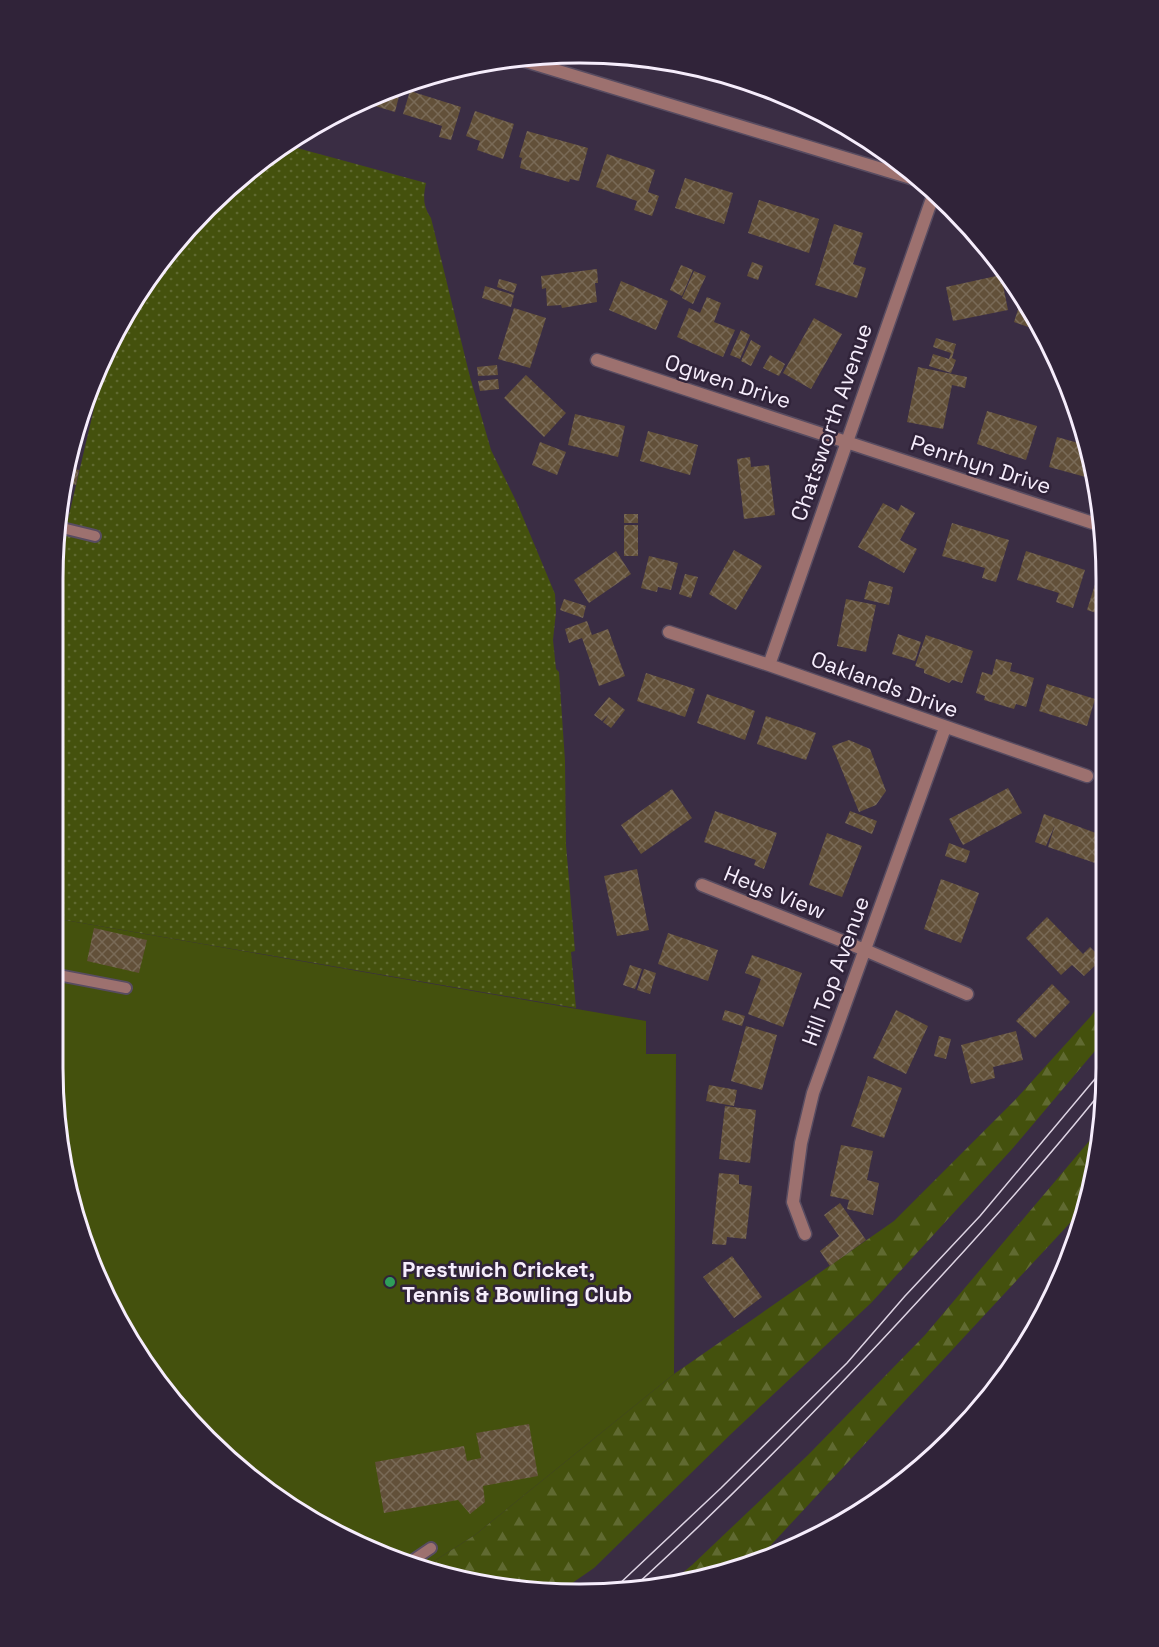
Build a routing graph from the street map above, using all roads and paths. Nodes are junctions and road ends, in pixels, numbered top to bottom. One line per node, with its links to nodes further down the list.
1 (538, 65): 2 (street)
2 (900, 175)
3 (931, 201): 5 (street, Chatsworth Avenue)
4 (597, 360): 5 (street, Ogwen Drive)
5 (846, 441): 6 (street, Penrhyn Drive); 10 (street, Chatsworth Avenue)
6 (1093, 523)
7 (65, 530): 8 (lane)
8 (95, 536)
9 (669, 632): 10 (street, Oaklands Drive)
10 (769, 665): 11 (street, Oaklands Drive)
11 (945, 728): 12 (street, Oaklands Drive); 14 (street, Hill Top Avenue)
12 (1087, 776)
13 (702, 885): 14 (street, Heys View)
14 (865, 950): 17 (street, Heys View); 18 (street, Hill Top Avenue)
15 (63, 976): 16 (lane)
16 (126, 988)
17 (968, 994)
18 (805, 1234)
19 (431, 1548): 20 (lane)
20 (416, 1558)

